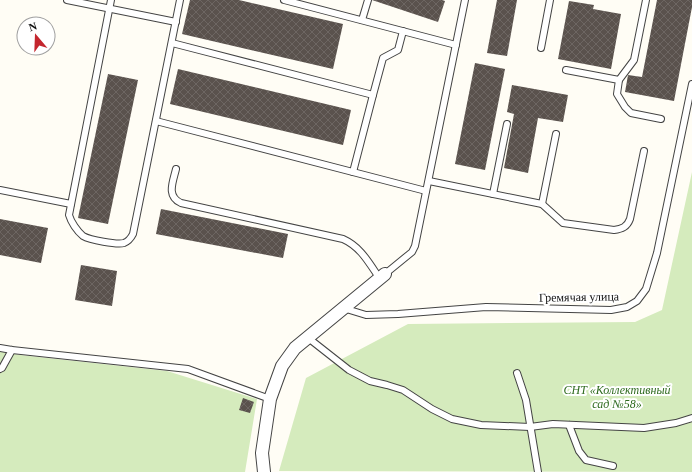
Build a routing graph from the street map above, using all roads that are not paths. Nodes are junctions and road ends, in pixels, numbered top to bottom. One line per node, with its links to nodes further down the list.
1 (67, 0): 9 (lane)
2 (111, 0): 9 (lane)
3 (180, 0): 11 (lane)
4 (284, 0): 10 (lane)
5 (368, 0): 10 (lane)
6 (465, 0): 14 (lane)
7 (550, 0): 15 (lane)
8 (646, 0): 17 (lane)
9 (110, 8): 11 (lane); 31 (lane)
10 (362, 20): 12 (lane)
11 (176, 22): 13 (lane)
12 (403, 31): 14 (lane); 19 (lane)
13 (172, 43): 19 (lane); 21 (lane)
14 (456, 45): 27 (lane)
15 (541, 48)
16 (566, 70): 17 (lane)
17 (619, 80): 20 (lane)
18 (692, 84): 34 (lane, Гремячая улица)
19 (373, 95): 26 (lane)
20 (661, 119)
21 (156, 121): 26 (lane); 31 (lane)
22 (507, 124): 30 (lane)
23 (556, 134): 32 (lane)
24 (644, 151): 32 (lane)
25 (176, 169): 33 (lane)
26 (353, 172): 29 (lane)
27 (428, 181): 29 (lane); 30 (lane)
28 (0, 190): 31 (lane)
29 (426, 191): 33 (lane)
30 (493, 194): 32 (lane)
31 (71, 204)
32 (542, 204)
33 (382, 276): 34 (street)
34 (343, 308): 35 (street)
35 (308, 337): 40 (street); 43 (lane)
36 (0, 348): 37 (lane)
37 (12, 350): 38 (lane); 40 (lane)
38 (0, 369)
39 (517, 373): 43 (lane)
40 (270, 399): 45 (street)
41 (692, 418): 42 (lane)
42 (569, 425): 43 (lane); 44 (lane)
43 (530, 427): 46 (lane)
44 (613, 466)
45 (264, 472)
46 (538, 472)

